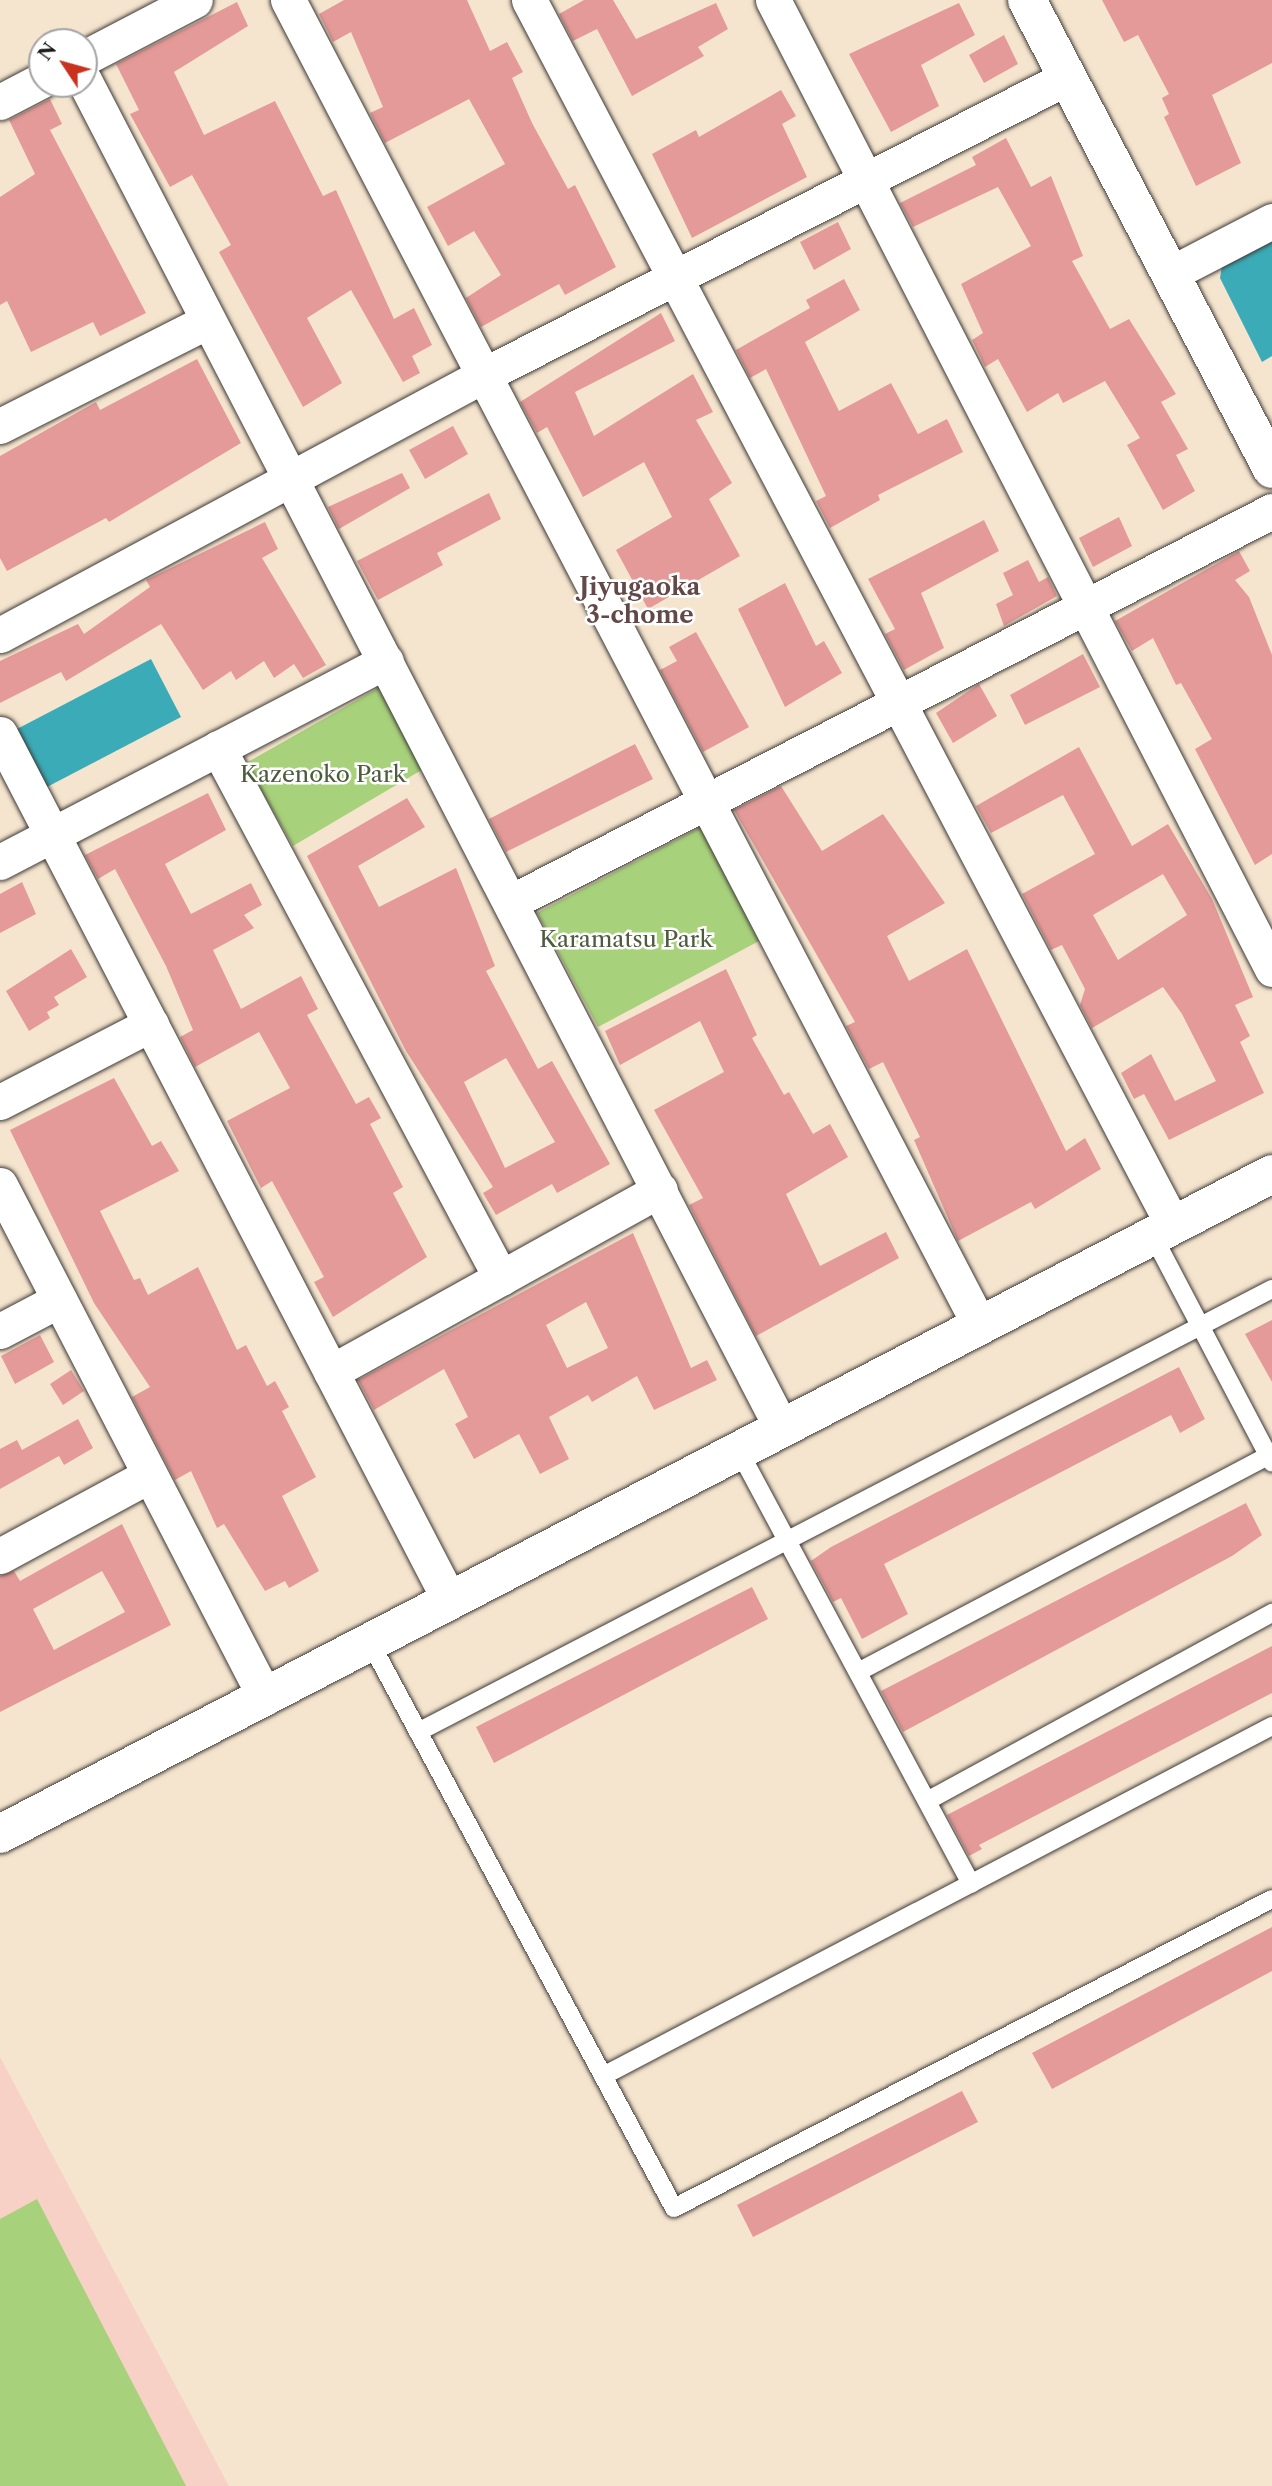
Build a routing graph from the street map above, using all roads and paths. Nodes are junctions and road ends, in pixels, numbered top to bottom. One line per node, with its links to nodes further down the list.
1 (195, 0): 6 (street)
2 (288, 0): 16 (street)
3 (529, 0): 14 (street)
4 (773, 0): 11 (street)
5 (1027, 0): 7 (street)
6 (98, 51)
7 (1068, 77): 11 (street); 13 (street)
8 (28, 87): 10 (street)
9 (93, 98): 15 (street)
10 (0, 102)
11 (866, 181): 14 (street); 21 (street)
12 (1272, 221): 13 (street)
13 (1170, 274): 18 (street)
14 (676, 279): 16 (street); 24 (street)
15 (208, 321): 17 (street); 19 (street)
16 (484, 375): 19 (street); 27 (street)
17 (0, 426)
18 (1272, 469)
19 (290, 479): 22 (street); 23 (street)
20 (1272, 511): 21 (street)
21 (1086, 608): 24 (street); 31 (street)
22 (0, 635)
23 (386, 661): 26 (street); 30 (street)
24 (897, 699): 27 (street); 37 (street)
25 (0, 734): 28 (street)
26 (219, 748): 28 (street); 38 (street)
27 (705, 800): 30 (street); 41 (street)
28 (52, 835): 29 (street); 32 (street)
29 (0, 862)
30 (513, 901): 36 (street)
31 (1272, 970)
32 (150, 1024): 33 (street); 44 (street)
33 (0, 1102)
34 (1272, 1174): 37 (street)
35 (0, 1185): 40 (street)
36 (660, 1190): 38 (street); 45 (street)
37 (1163, 1231): 41 (street); 42 (lane)
38 (501, 1278): 44 (street)
39 (1272, 1289): 42 (lane)
40 (59, 1300): 43 (street); 48 (street)
41 (980, 1326): 45 (street)
42 (1200, 1326): 47 (lane); 49 (lane)
43 (0, 1331)
44 (331, 1372): 51 (street)
45 (782, 1429): 46 (street)
46 (738, 1451): 49 (lane); 51 (street)
47 (1271, 1457): 54 (lane)
48 (150, 1475): 50 (street); 55 (street)
49 (788, 1540): 54 (lane); 57 (lane)
50 (0, 1556)
51 (450, 1601): 53 (street)
52 (1272, 1613): 58 (lane)
53 (370, 1642): 55 (street); 57 (lane)
54 (858, 1672): 58 (lane)
55 (265, 1697): 59 (street)
56 (1272, 1726): 60 (lane)
57 (418, 1732): 62 (lane)
58 (927, 1801): 60 (lane)
59 (0, 1834)
60 (971, 1884): 62 (lane)
61 (1272, 1899): 62 (lane)
62 (603, 2076)

